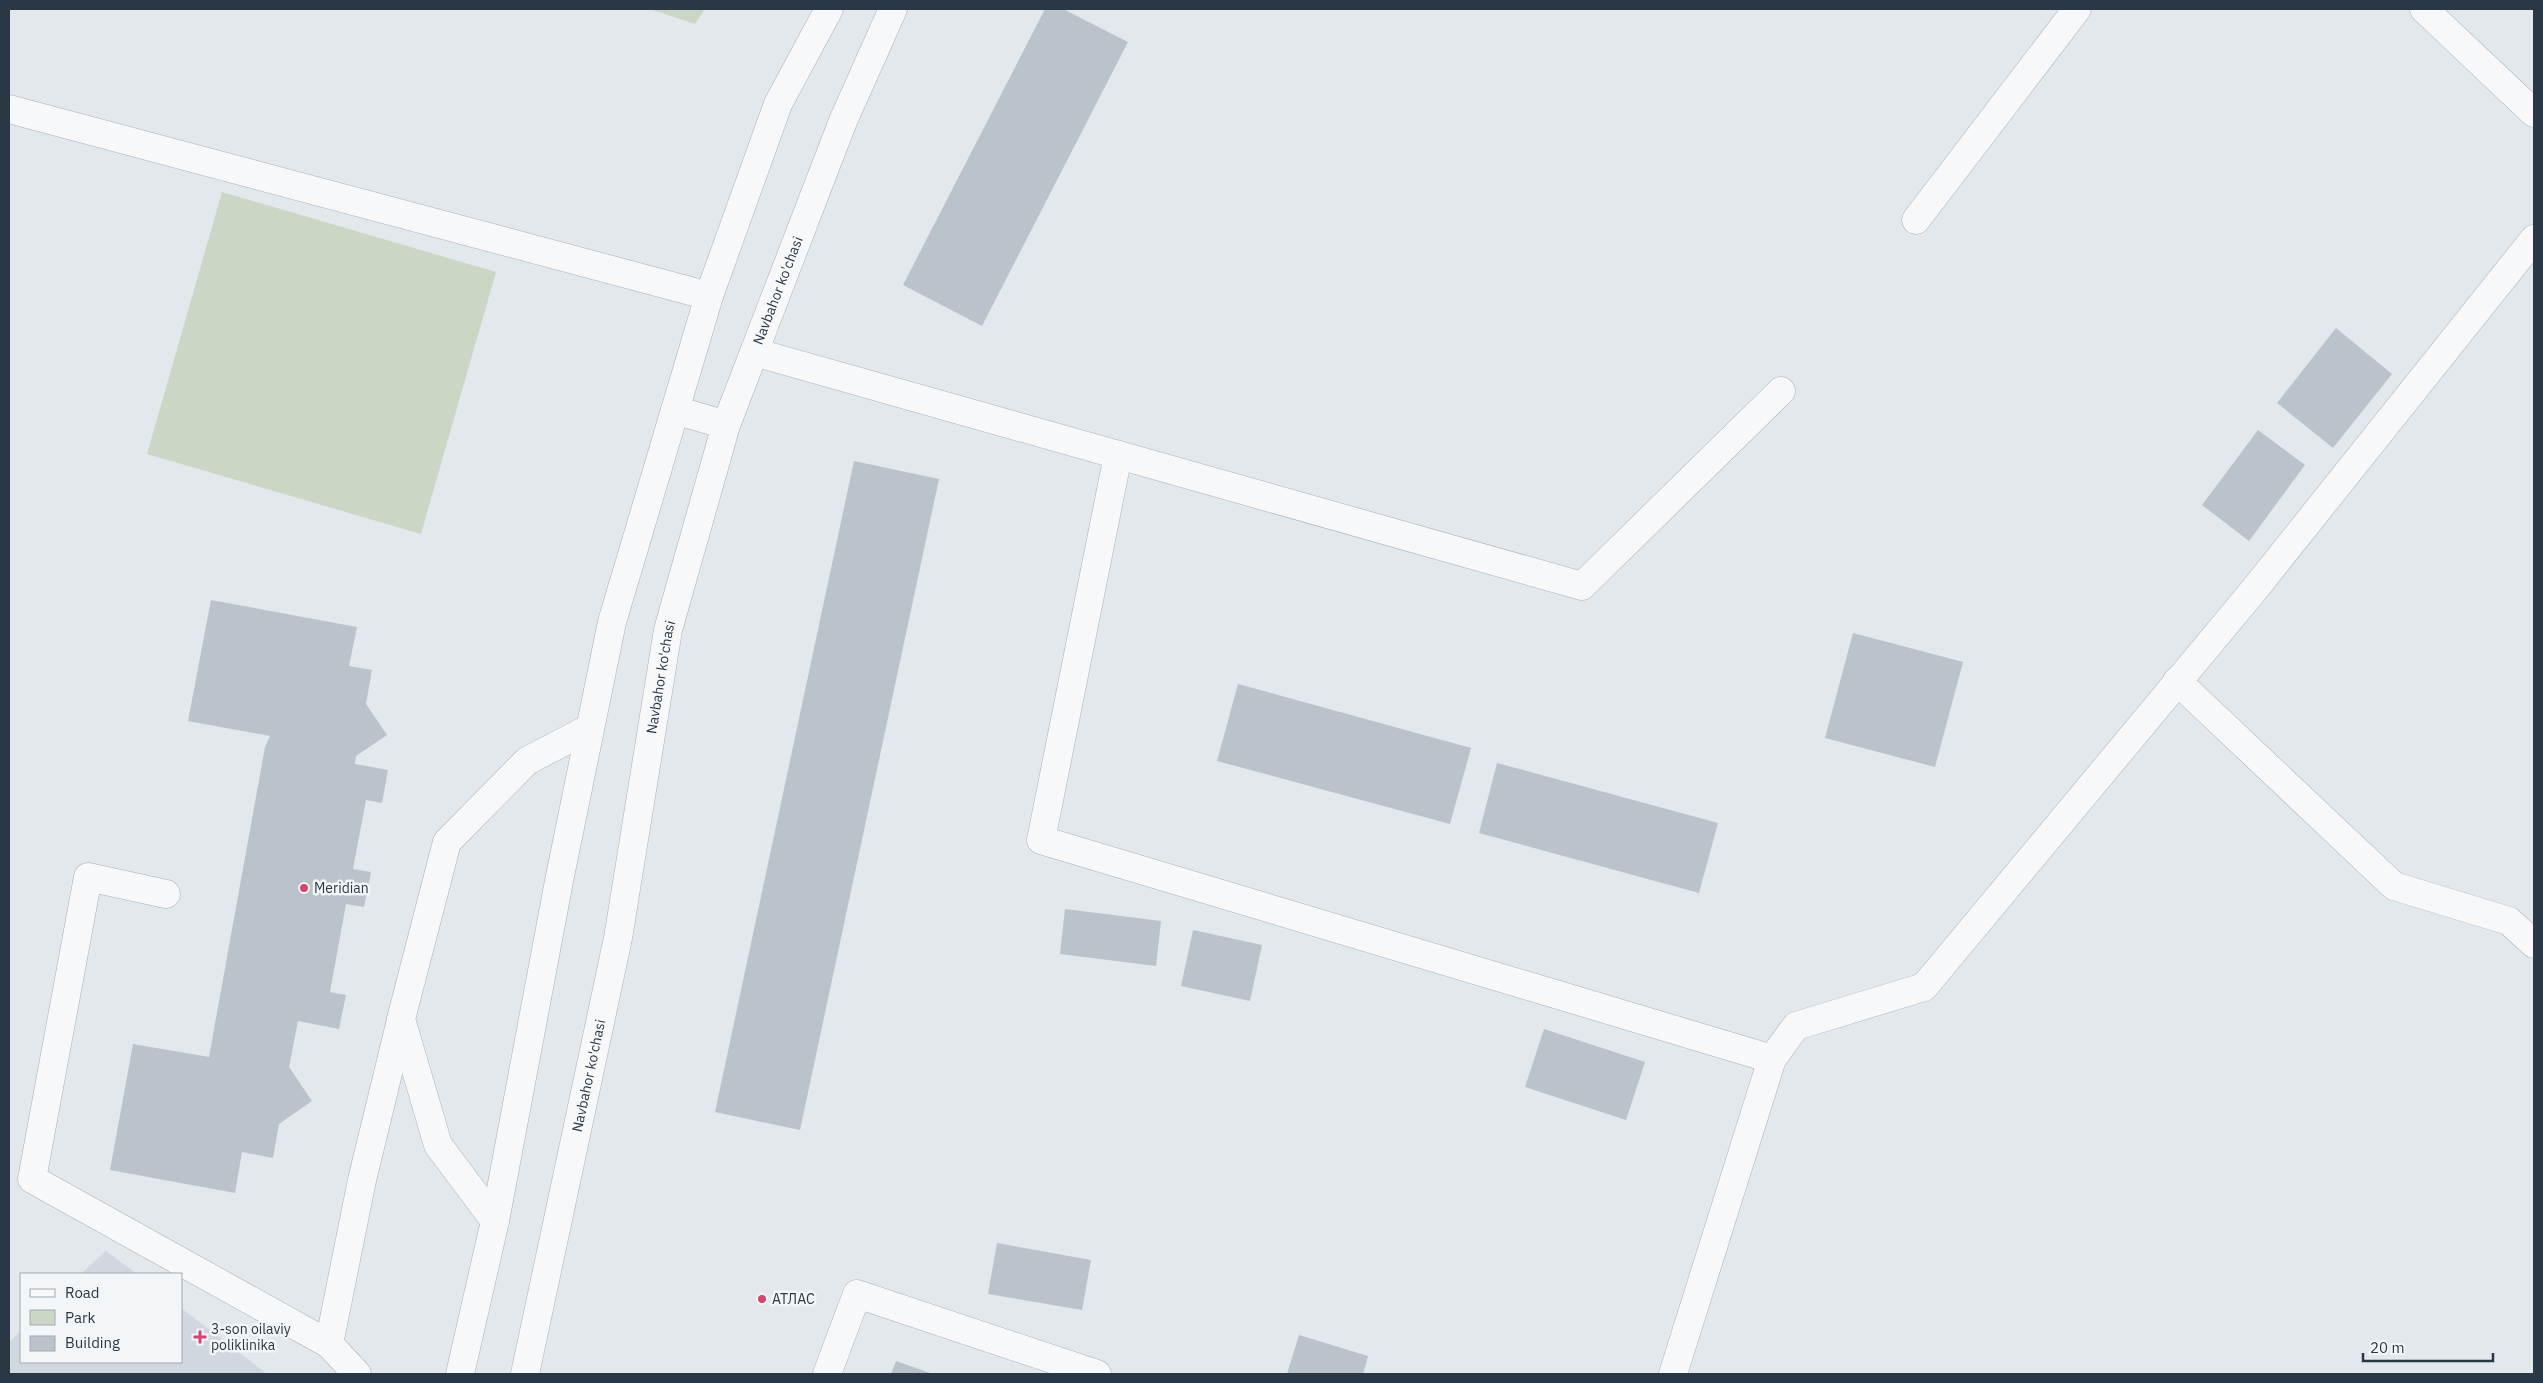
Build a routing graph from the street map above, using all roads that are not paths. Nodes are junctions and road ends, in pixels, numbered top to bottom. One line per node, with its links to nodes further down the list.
1 (829, 9): 9 (street)
2 (893, 9): 10 (street, Navbahor ko'chasi)
3 (2077, 9): 7 (street)
4 (2424, 9): 6 (street)
5 (9, 109): 9 (street)
6 (2534, 112)
7 (1916, 220)
8 (2534, 239): 15 (street)
9 (709, 296): 12 (street)
10 (754, 352): 13 (street, Navbahor ko'chasi); 14 (street)
11 (1781, 390): 14 (street)
12 (676, 410): 13 (street); 16 (street)
13 (726, 425): 25 (street, Navbahor ko'chasi)
14 (1118, 455): 20 (street)
15 (2177, 681): 18 (street); 20 (street)
16 (590, 728): 19 (street); 21 (street)
17 (166, 894): 22 (street)
18 (2534, 944)
19 (401, 1019): 21 (street); 22 (street)
20 (1772, 1059): 28 (street)
21 (495, 1222): 24 (street)
22 (329, 1344): 23 (street)
23 (357, 1374)
24 (460, 1374)
25 (525, 1374)
26 (826, 1374): 27 (street)
27 (1097, 1374)
28 (1673, 1374)

